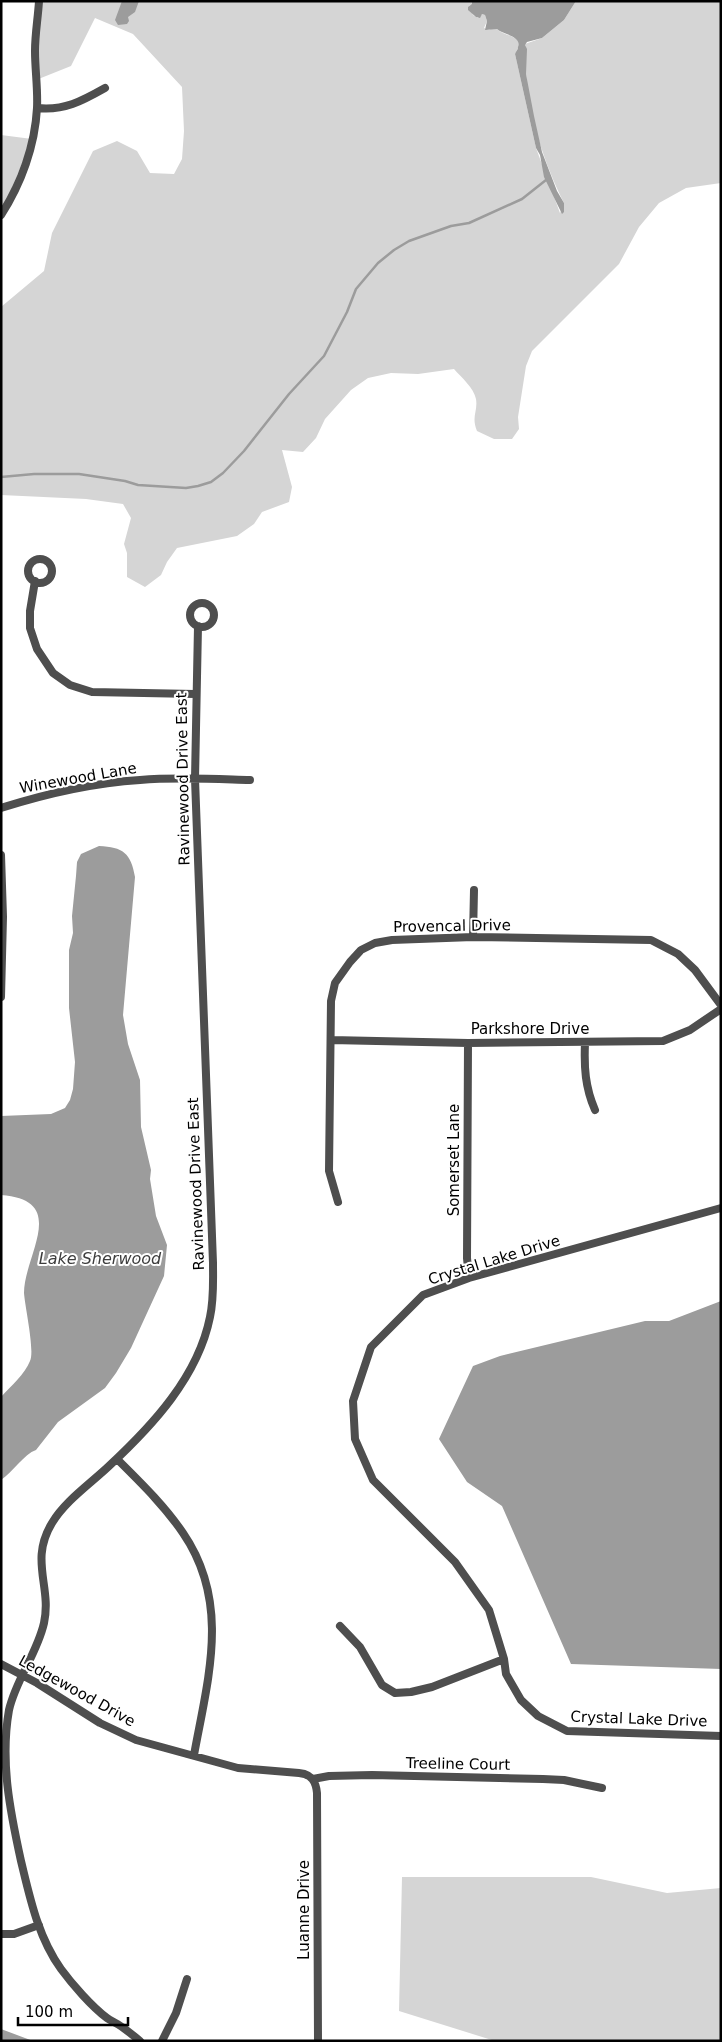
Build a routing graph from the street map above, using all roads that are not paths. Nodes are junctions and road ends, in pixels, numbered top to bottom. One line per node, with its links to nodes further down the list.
1 (39, 1): 3 (street)
2 (104, 88): 3 (street)
3 (37, 108): 4 (street)
4 (1, 215)
5 (34, 581): 7 (street)
6 (198, 626): 7 (street, Ravinewood Drive East)
7 (195, 694): 8 (street, Ravinewood Drive East)
8 (195, 779): 9 (street, Winewood Lane); 10 (street, Winewood Lane); 23 (street, Ravinewood Drive East)
9 (250, 780)
10 (1, 808)
11 (1, 855): 14 (street)
12 (474, 890): 13 (street)
13 (473, 937): 15 (street, Provencal Drive); 16 (street, Provencal Drive)
14 (1, 997)
15 (721, 1007): 18 (street, Parkshore Drive)
16 (331, 1040): 17 (street, Parkshore Drive); 20 (street, Provencal Drive)
17 (468, 1043): 18 (street, Parkshore Drive); 22 (street, Somerset Lane)
18 (585, 1043): 19 (street)
19 (595, 1110)
20 (338, 1202)
21 (721, 1208): 22 (street, Crystal Lake Drive)
22 (469, 1278): 25 (street, Crystal Lake Drive)
23 (117, 1459): 27 (street, Ravinewood Drive East); 29 (street)
24 (340, 1626): 25 (street)
25 (504, 1659): 28 (street, Crystal Lake Drive)
26 (1, 1664): 27 (street, Ledgewood Drive)
27 (21, 1675): 29 (street, Ledgewood Drive); 30 (street, Ravinewood Drive East)
28 (721, 1736)
29 (194, 1755): 31 (street, Ledgewood Drive)
30 (3, 1768): 33 (street, Ravinewood Drive East)
31 (313, 1779): 32 (street, Treeline Court); 38 (street, Luanne Drive)
32 (602, 1788)
33 (39, 1925): 34 (street); 36 (street, Ravinewood Drive East)
34 (1, 1934)
35 (187, 1979): 37 (street)
36 (140, 2041)
37 (162, 2041)
38 (318, 2041)

